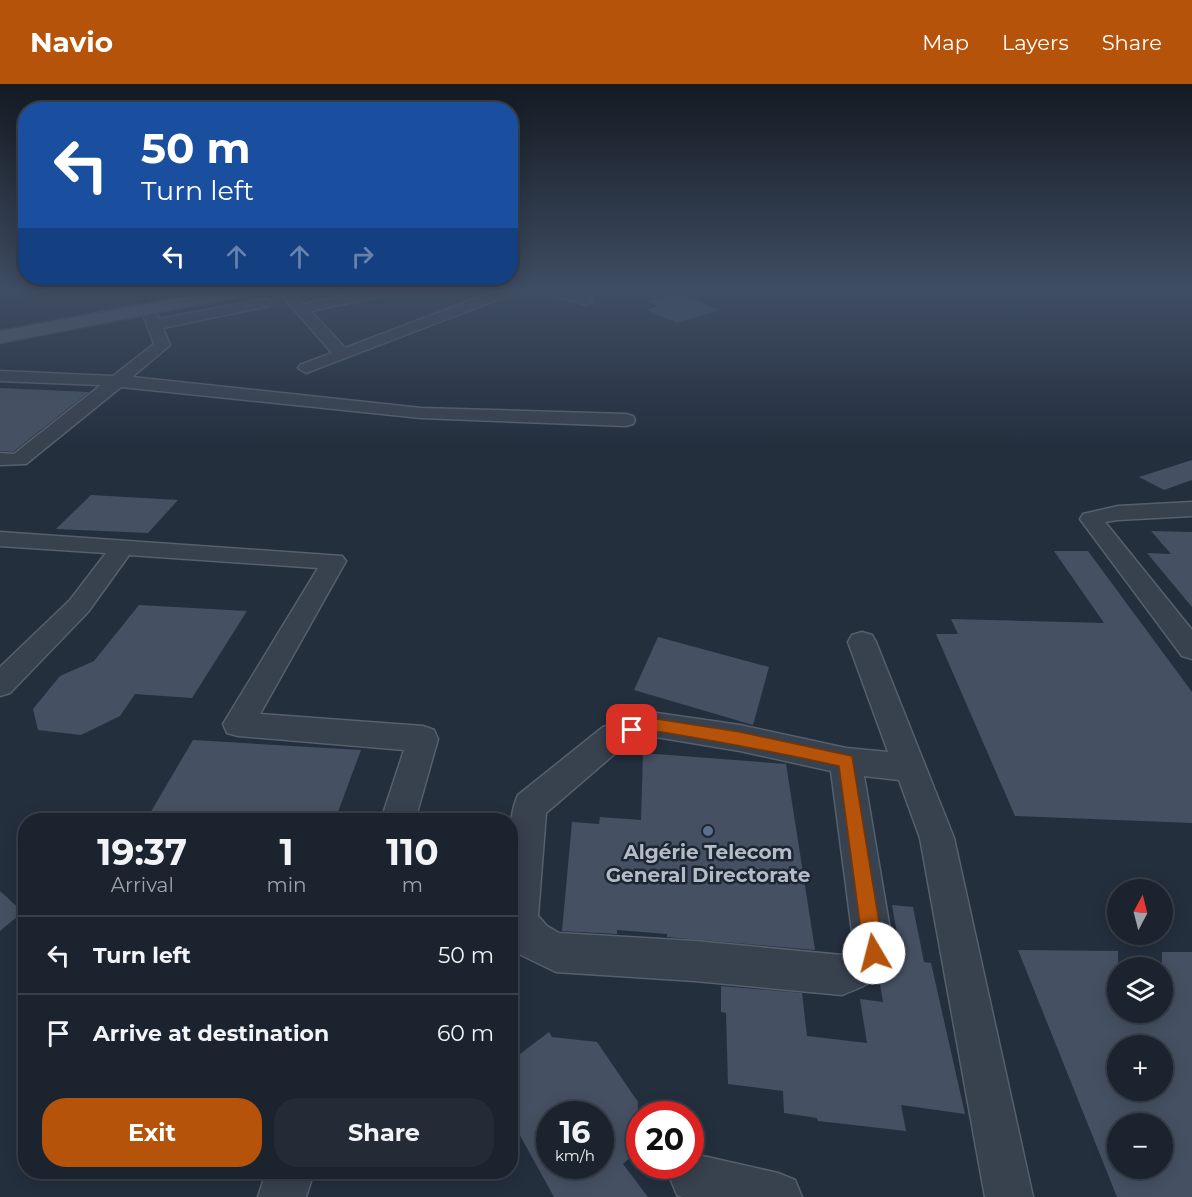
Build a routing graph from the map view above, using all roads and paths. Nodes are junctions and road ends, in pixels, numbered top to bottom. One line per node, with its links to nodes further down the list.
1 (161, 342): 7 (street)
2 (332, 342): 4 (street)
3 (368, 342): 4 (street)
4 (341, 352): 5 (street)
5 (306, 368)
6 (0, 376): 7 (street)
7 (117, 381): 8 (street); 9 (street)
8 (626, 420)
9 (0, 459)
10 (1192, 509): 14 (street)
11 (0, 539): 12 (street)
12 (123, 547): 15 (street); 18 (street)
13 (862, 642): 17 (street)
14 (1192, 649)
15 (0, 685)
16 (846, 761): 16 (street); 17 (street)
17 (910, 768): 23 (street)
18 (400, 813)
19 (288, 1179): 21 (street)
20 (698, 1179): 22 (street)
21 (282, 1197)
22 (778, 1197)
23 (1009, 1197)

